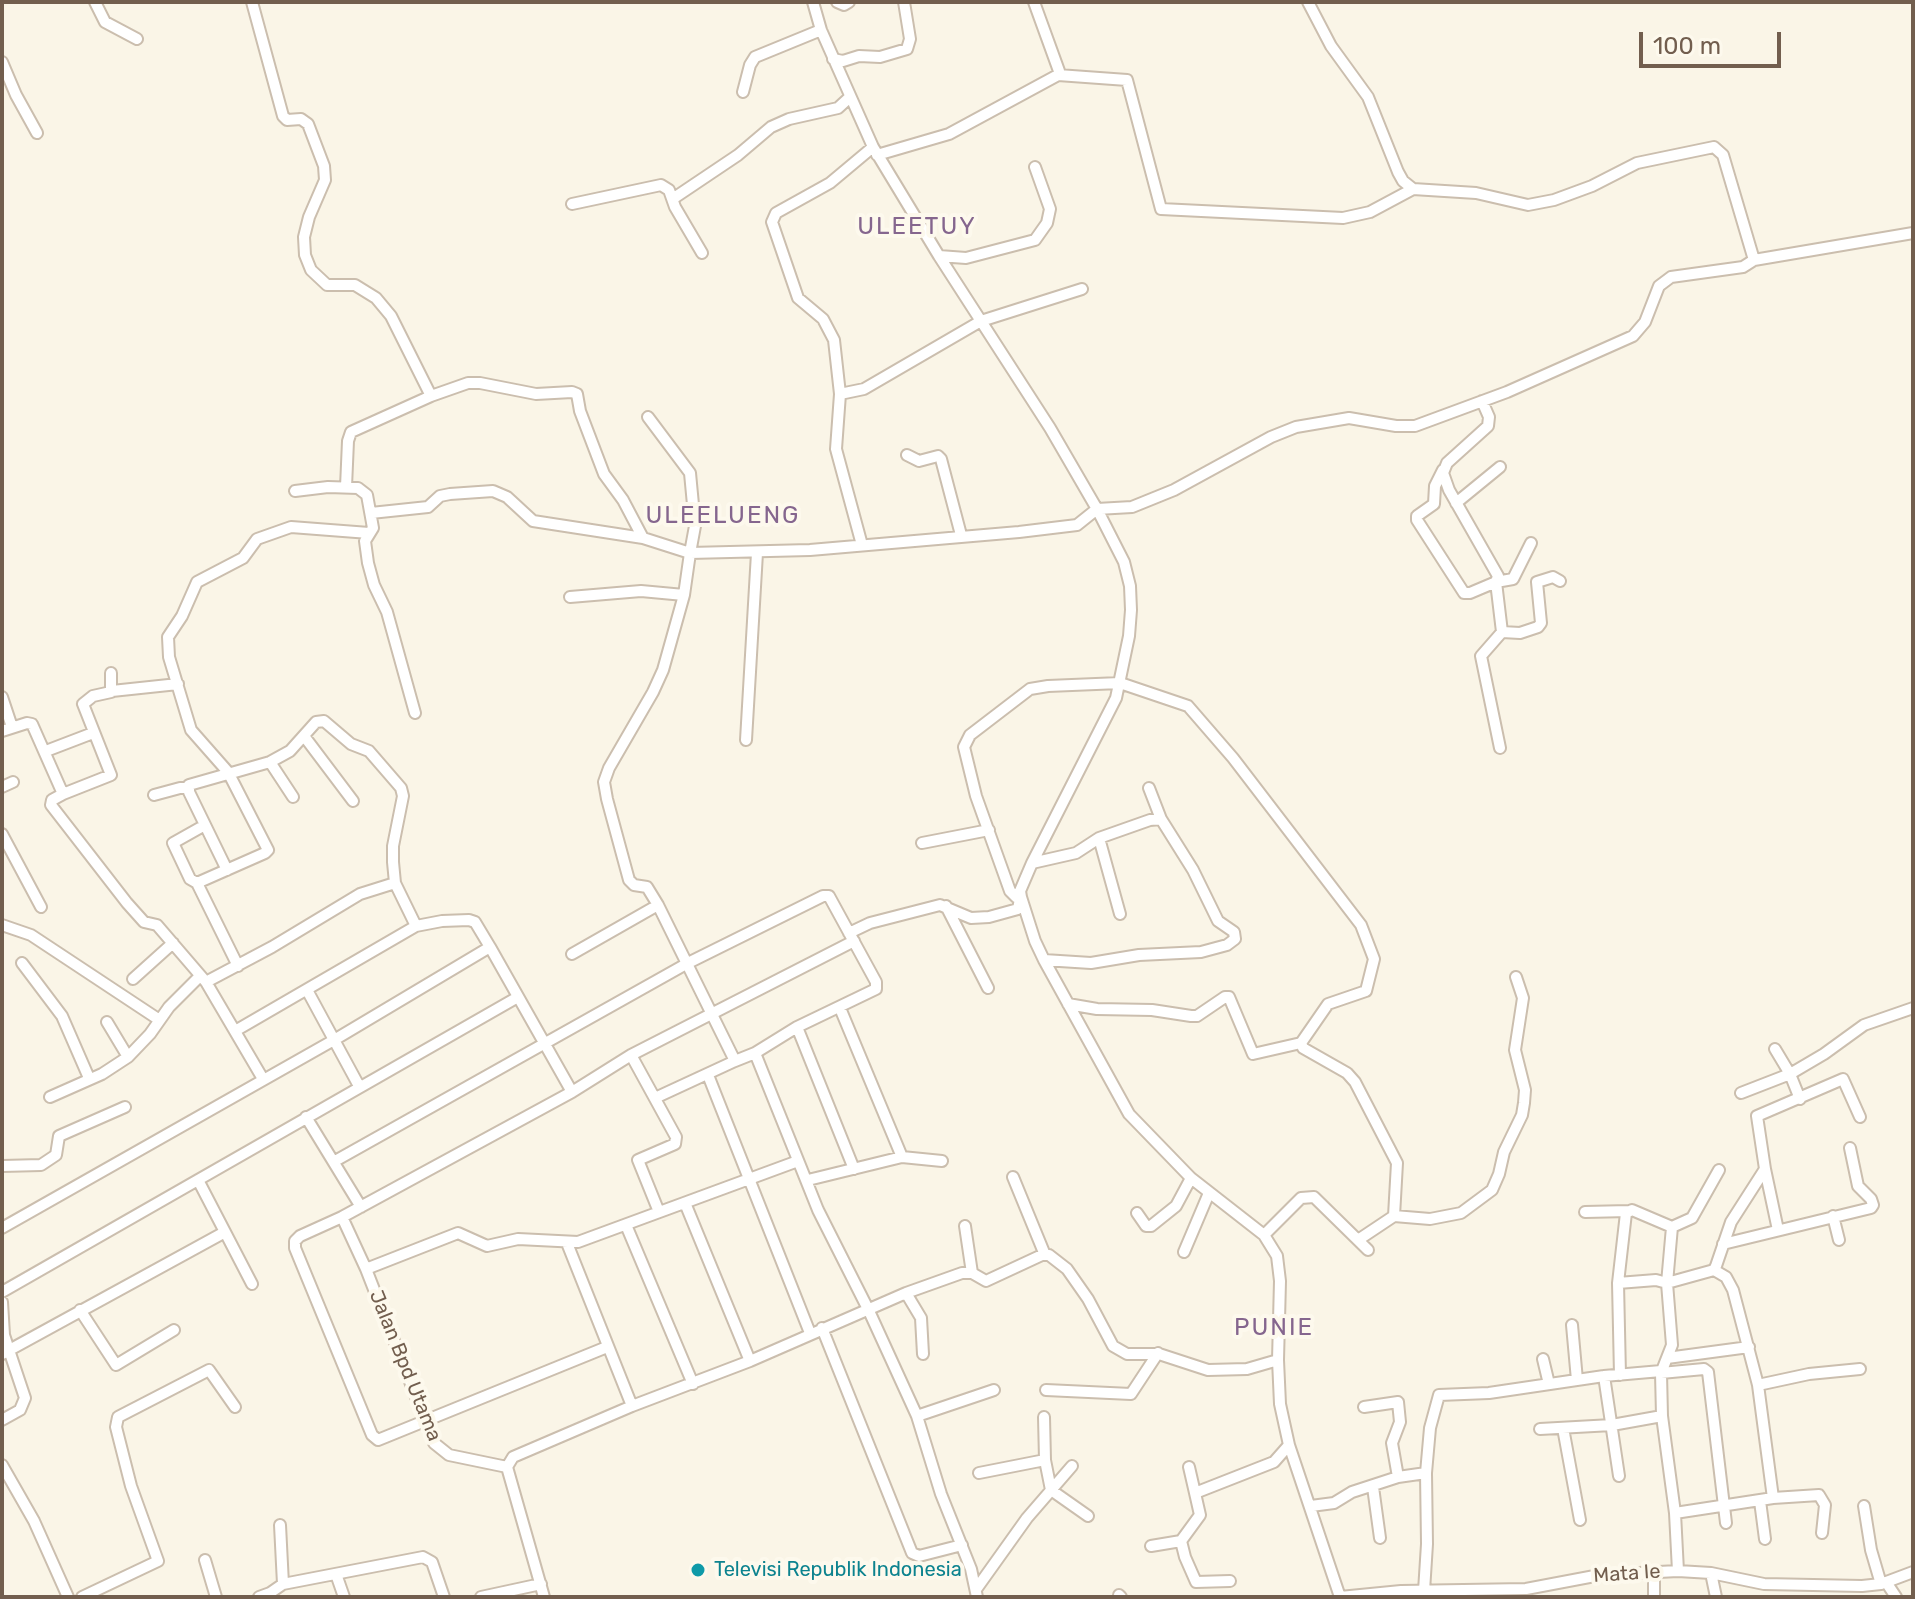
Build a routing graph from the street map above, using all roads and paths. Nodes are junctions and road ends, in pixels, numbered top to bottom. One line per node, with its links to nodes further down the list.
1 (95, 2): 10 (street)
2 (252, 2): 31 (street)
3 (813, 2): 9 (street)
4 (837, 2): 5 (street)
5 (849, 2)
6 (904, 2): 11 (street)
7 (1034, 2): 13 (street)
8 (1308, 2): 19 (street)
9 (821, 30): 11 (street); 14 (street)
10 (137, 39)
11 (833, 59): 15 (street)
12 (2, 62): 16 (street)
13 (1058, 75): 17 (street); 21 (street)
14 (743, 92)
15 (850, 97): 17 (street); 22 (street)
16 (37, 133)
17 (875, 151): 26 (street); 30 (street)
18 (1035, 167): 26 (street)
19 (1403, 181): 20 (street); 21 (street)
20 (1413, 189): 21 (street); 27 (street)
21 (1398, 196)
22 (674, 198): 23 (street); 25 (street)
23 (572, 204)
24 (1913, 233): 27 (street)
25 (702, 253)
26 (939, 256): 29 (street)
27 (1754, 260): 32 (street)
28 (1082, 289): 29 (street)
29 (981, 321): 30 (street); 40 (street)
30 (840, 394): 46 (street)
31 (431, 396): 37 (street); 44 (street)
32 (1482, 401): 36 (street); 40 (street)
33 (648, 417): 47 (street)
34 (907, 455): 43 (street)
35 (1500, 467): 39 (street)
36 (1443, 470): 39 (street); 50 (street)
37 (346, 487): 38 (street); 41 (street)
38 (295, 491)
39 (1456, 503): 50 (street)
40 (1097, 509): 43 (street); 55 (street)
41 (371, 513): 42 (street); 44 (street)
42 (369, 533): 56 (street); 59 (street)
43 (961, 535): 46 (street)
44 (643, 538): 47 (street)
45 (1531, 543): 50 (street)
46 (862, 545): 48 (street)
47 (690, 553): 48 (street); 51 (street)
48 (757, 553): 63 (street)
49 (1560, 581): 53 (street)
50 (1496, 582): 53 (street)
51 (684, 595): 52 (street); 87 (street)
52 (570, 597)
53 (1502, 632): 64 (street)
54 (111, 673): 57 (street)
55 (1120, 683): 78 (street); 82 (street); 117 (street)
56 (178, 684): 57 (street); 67 (street)
57 (112, 691): 61 (street)
58 (2, 697): 60 (street)
59 (415, 713)
60 (7, 729): 65 (street)
61 (93, 733): 65 (street); 72 (street)
62 (304, 736): 66 (street); 75 (street); 85 (street)
63 (746, 740)
64 (1500, 748)
65 (46, 751): 72 (street)
66 (270, 762): 67 (street); 74 (street)
67 (228, 772): 70 (street); 83 (street)
68 (13, 782): 69 (street)
69 (2, 787)
70 (189, 788): 73 (street); 77 (street)
71 (1149, 788): 76 (street)
72 (63, 794): 94 (street)
73 (154, 795)
74 (293, 797)
75 (353, 801)
76 (1161, 819): 80 (street); 97 (street)
77 (205, 825): 83 (street); 84 (street)
78 (989, 830): 81 (street); 86 (street)
79 (2, 834): 89 (street)
80 (1099, 838): 82 (street); 90 (street)
81 (922, 843)
82 (1032, 863): 86 (street)
83 (227, 870): 84 (street)
84 (197, 883): 100 (street)
85 (395, 883): 92 (street); 100 (street)
86 (1020, 894): 88 (street); 97 (street)
87 (658, 905): 96 (street); 99 (street)
88 (946, 906): 93 (street); 104 (street)
89 (41, 907)
90 (1120, 914)
91 (2, 925): 111 (street)
92 (416, 926): 95 (street); 105 (street)
93 (852, 937): 99 (street); 108 (street); 110 (street)
94 (173, 943): 102 (street); 103 (street)
95 (490, 947): 106 (street); 115 (street)
96 (572, 954)
97 (1044, 960): 107 (street)
98 (22, 963): 125 (street)
99 (688, 963): 110 (street); 116 (street)
100 (238, 966): 103 (street)
101 (1516, 977): 157 (street)
102 (133, 979)
103 (203, 979): 111 (street); 114 (street)
104 (988, 988)
105 (307, 990): 114 (street); 115 (street)
106 (518, 997): 116 (street); 127 (street)
107 (1068, 1004): 117 (street); 146 (street)
108 (840, 1008): 113 (street); 137 (street)
109 (1913, 1008): 123 (street)
110 (712, 1012): 120 (street); 122 (street)
111 (158, 1019): 121 (street)
112 (107, 1022): 121 (street)
113 (797, 1027): 119 (street); 142 (street)
114 (235, 1031): 126 (street)
115 (334, 1040): 126 (street); 127 (street)
116 (545, 1043): 128 (street); 138 (street)
117 (1301, 1043): 157 (street)
118 (1775, 1049): 123 (street)
119 (755, 1053): 122 (street); 139 (street)
120 (631, 1055): 128 (street); 131 (street)
121 (128, 1057): 125 (street)
122 (735, 1061): 124 (street)
123 (1790, 1074): 129 (street); 132 (street)
124 (708, 1075): 131 (street); 147 (street)
125 (89, 1078): 130 (street)
126 (263, 1079): 163 (street)
127 (359, 1086): 134 (street)
128 (572, 1092): 152 (street)
129 (1741, 1093)
130 (50, 1097)
131 (655, 1098): 154 (street)
132 (1800, 1099): 135 (street); 143 (street)
133 (125, 1107): 141 (street)
134 (306, 1117): 138 (street); 148 (street)
135 (1860, 1117)
136 (1850, 1148): 158 (street)
137 (902, 1157): 140 (street); 142 (street)
138 (335, 1161): 152 (street)
139 (798, 1161): 147 (street); 149 (street)
140 (942, 1161)
141 (2, 1166)
142 (854, 1169): 149 (street)
143 (1765, 1169): 164 (street); 170 (street)
144 (1719, 1170): 162 (street)
145 (1013, 1177): 173 (street)
146 (1191, 1178): 150 (street); 156 (street)
147 (748, 1179): 151 (street); 188 (street)
148 (198, 1180): 165 (street); 180 (street)
149 (808, 1180): 184 (street)
150 (1209, 1193): 166 (street); 172 (street)
151 (685, 1203): 154 (street); 196 (street)
152 (361, 1207): 159 (street)
153 (1629, 1211): 155 (street); 162 (street); 177 (street)
154 (659, 1212): 160 (street)
155 (1585, 1212)
156 (1137, 1213)
157 (1394, 1216): 167 (street)
158 (1833, 1216): 164 (street); 168 (street)
159 (342, 1217): 174 (street, Jalan Bpd Utama); 214 (street)
160 (626, 1225): 169 (street); 203 (street)
161 (965, 1226): 176 (street)
162 (1672, 1227): 178 (street)
163 (2, 1228)
164 (1778, 1230): 170 (street)
165 (225, 1232): 179 (street); 183 (street)
166 (1264, 1235): 167 (street); 195 (street)
167 (1358, 1240): 171 (street)
168 (1839, 1240)
169 (567, 1243): 174 (street); 189 (street)
170 (1723, 1244): 175 (street)
171 (1368, 1250)
172 (1184, 1252)
173 (1045, 1255): 176 (street); 192 (street)
174 (366, 1269): 214 (street, Jalan Bpd Utama)
175 (1714, 1270): 178 (street); 191 (street)
176 (972, 1273): 181 (street)
177 (1618, 1283): 178 (street); 199 (street)
178 (1667, 1283): 197 (street)
179 (252, 1284)
180 (2, 1292)
181 (906, 1293): 184 (street); 193 (street)
182 (2, 1302): 190 (street)
183 (80, 1310): 187 (street); 190 (street)
184 (869, 1311): 186 (street); 210 (street)
185 (1572, 1325): 202 (street)
186 (822, 1328): 188 (street); 246 (street)
187 (174, 1330)
188 (810, 1333): 196 (street)
189 (607, 1347): 207 (street); 214 (street)
190 (5, 1352): 213 (street)
191 (1750, 1352): 197 (street); 204 (street)
192 (1158, 1353): 195 (street); 206 (street)
193 (923, 1354)
194 (1543, 1359): 201 (street)
195 (1278, 1360): 218 (street)
196 (750, 1361): 203 (street)
197 (1663, 1367): 199 (street); 211 (street); 235 (street)
198 (1860, 1369): 204 (street)
199 (1619, 1370): 200 (street)
200 (1604, 1376): 202 (street); 215 (street)
201 (1548, 1379): 202 (street); 225 (street)
202 (1577, 1379)
203 (693, 1384): 207 (street)
204 (1758, 1385): 232 (street)
205 (994, 1390): 210 (street)
206 (1046, 1390)
207 (632, 1406): 222 (street)
208 (235, 1407): 262 (street)
209 (1364, 1407): 227 (street)
210 (917, 1416): 246 (street)
211 (1662, 1416): 215 (street); 237 (street)
212 (1044, 1417): 219 (street)
213 (2, 1420)
214 (427, 1420): 222 (street, Jalan Bpd Utama)
215 (1612, 1425): 216 (street); 226 (street)
216 (1563, 1428): 217 (street); 239 (street)
217 (1540, 1429)
218 (1289, 1445): 231 (street); 234 (street)
219 (1045, 1460): 224 (street); 230 (street)
220 (2, 1465): 228 (street)
221 (1072, 1466): 230 (street)
222 (507, 1467): 257 (street)
223 (1189, 1467): 231 (street)
224 (979, 1473)
225 (1426, 1473): 227 (street); 258 (street)
226 (1619, 1476)
227 (1398, 1477): 229 (street)
228 (6, 1478): 261 (street)
229 (1373, 1487): 234 (street); 243 (street)
230 (1051, 1490): 238 (street); 259 (street)
231 (1195, 1493): 245 (street)
232 (1773, 1498): 233 (street); 242 (street)
233 (1760, 1501): 235 (street); 244 (street)
234 (1311, 1506): 269 (street)
235 (1724, 1506): 237 (street); 240 (street)
236 (1864, 1506): 255 (street)
237 (1675, 1513): 249 (street)
238 (1088, 1516)
239 (1580, 1520)
240 (1726, 1523)
241 (280, 1525): 256 (street)
242 (1822, 1533)
243 (1380, 1538)
244 (1765, 1539)
245 (1181, 1541): 247 (street); 254 (street)
246 (962, 1545): 259 (street)
247 (1151, 1546)
248 (205, 1560): 263 (street)
249 (1678, 1571): 250 (street, Mata Ie); 252 (street, Mata Ie)
250 (1654, 1572): 260 (street, Mata Ie); 270 (street)
251 (1913, 1572): 255 (street, Mata Ie)
252 (1711, 1573): 255 (street, Mata Ie); 271 (street)
253 (336, 1574): 256 (street); 265 (street); 266 (street)
254 (1230, 1581)
255 (1883, 1583): 272 (street)
256 (283, 1584): 264 (street)
257 (541, 1584): 267 (street); 268 (street)
258 (1424, 1591): 260 (street, Mata Ie); 269 (street, Mata Ie)
259 (977, 1592)
260 (1474, 1593)
261 (68, 1597)
262 (82, 1597)
263 (216, 1597)
264 (259, 1597)
265 (344, 1597)
266 (444, 1597)
267 (481, 1597)
268 (544, 1597)
269 (1340, 1597)
270 (1654, 1597)
271 (1716, 1597)
272 (1896, 1597)

